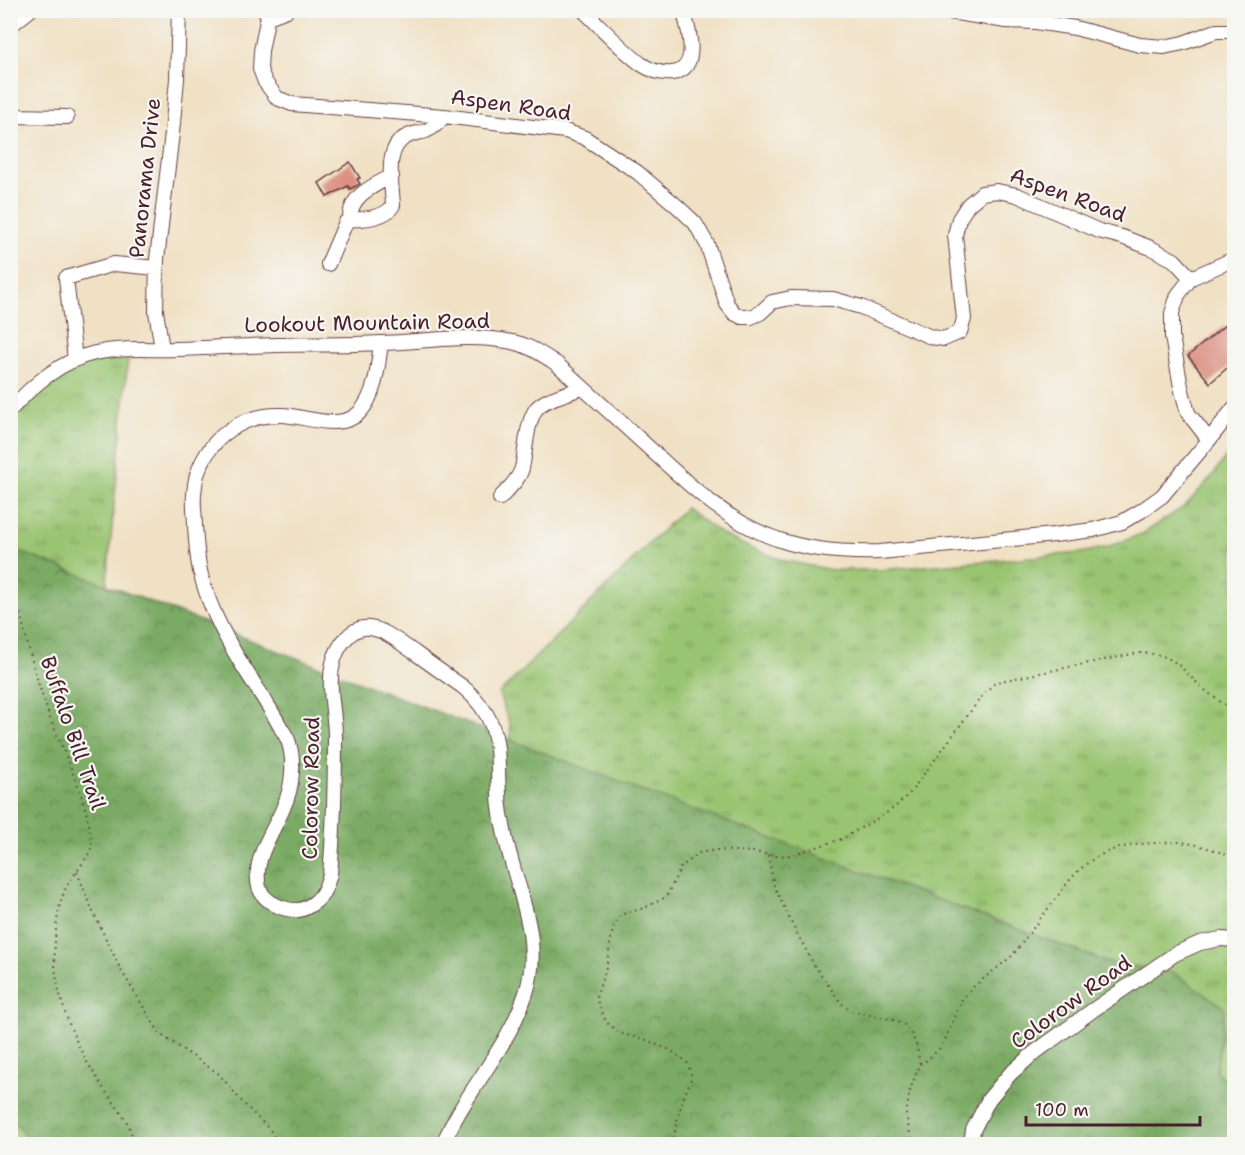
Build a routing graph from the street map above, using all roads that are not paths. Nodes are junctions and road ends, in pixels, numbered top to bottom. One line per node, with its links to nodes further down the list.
1 (30, 10): 9 (street)
2 (179, 10): 18 (street, Panorama Drive)
3 (287, 10): 7 (street)
4 (583, 10): 5 (street)
5 (683, 10)
6 (938, 10): 8 (street)
7 (267, 13): 12 (street, Aspen Road)
8 (1040, 16): 10 (street)
9 (10, 26)
10 (1234, 31)
11 (10, 116): 13 (street)
12 (444, 116): 14 (street); 19 (street, Aspen Road)
13 (67, 117)
14 (392, 176): 15 (street); 15 (street)
15 (350, 219): 17 (street)
16 (1234, 259): 19 (street)
17 (328, 264)
18 (157, 268): 21 (street, Panorama Drive); 22 (street)
19 (1191, 278): 26 (street)
20 (381, 343): 21 (street, Lookout Mountain Road); 23 (street, Lookout Mountain Road); 29 (street, Colorow Road)
21 (162, 349): 22 (street, Lookout Mountain Road)
22 (75, 360): 25 (street, Lookout Mountain Road)
23 (582, 387): 26 (street, Lookout Mountain Road); 27 (street)
24 (1234, 408): 26 (street, Lookout Mountain Road)
25 (10, 410)
26 (1209, 440)
27 (500, 498)
28 (1234, 940): 30 (street, Colorow Road)
29 (443, 1144)
30 (971, 1144)

